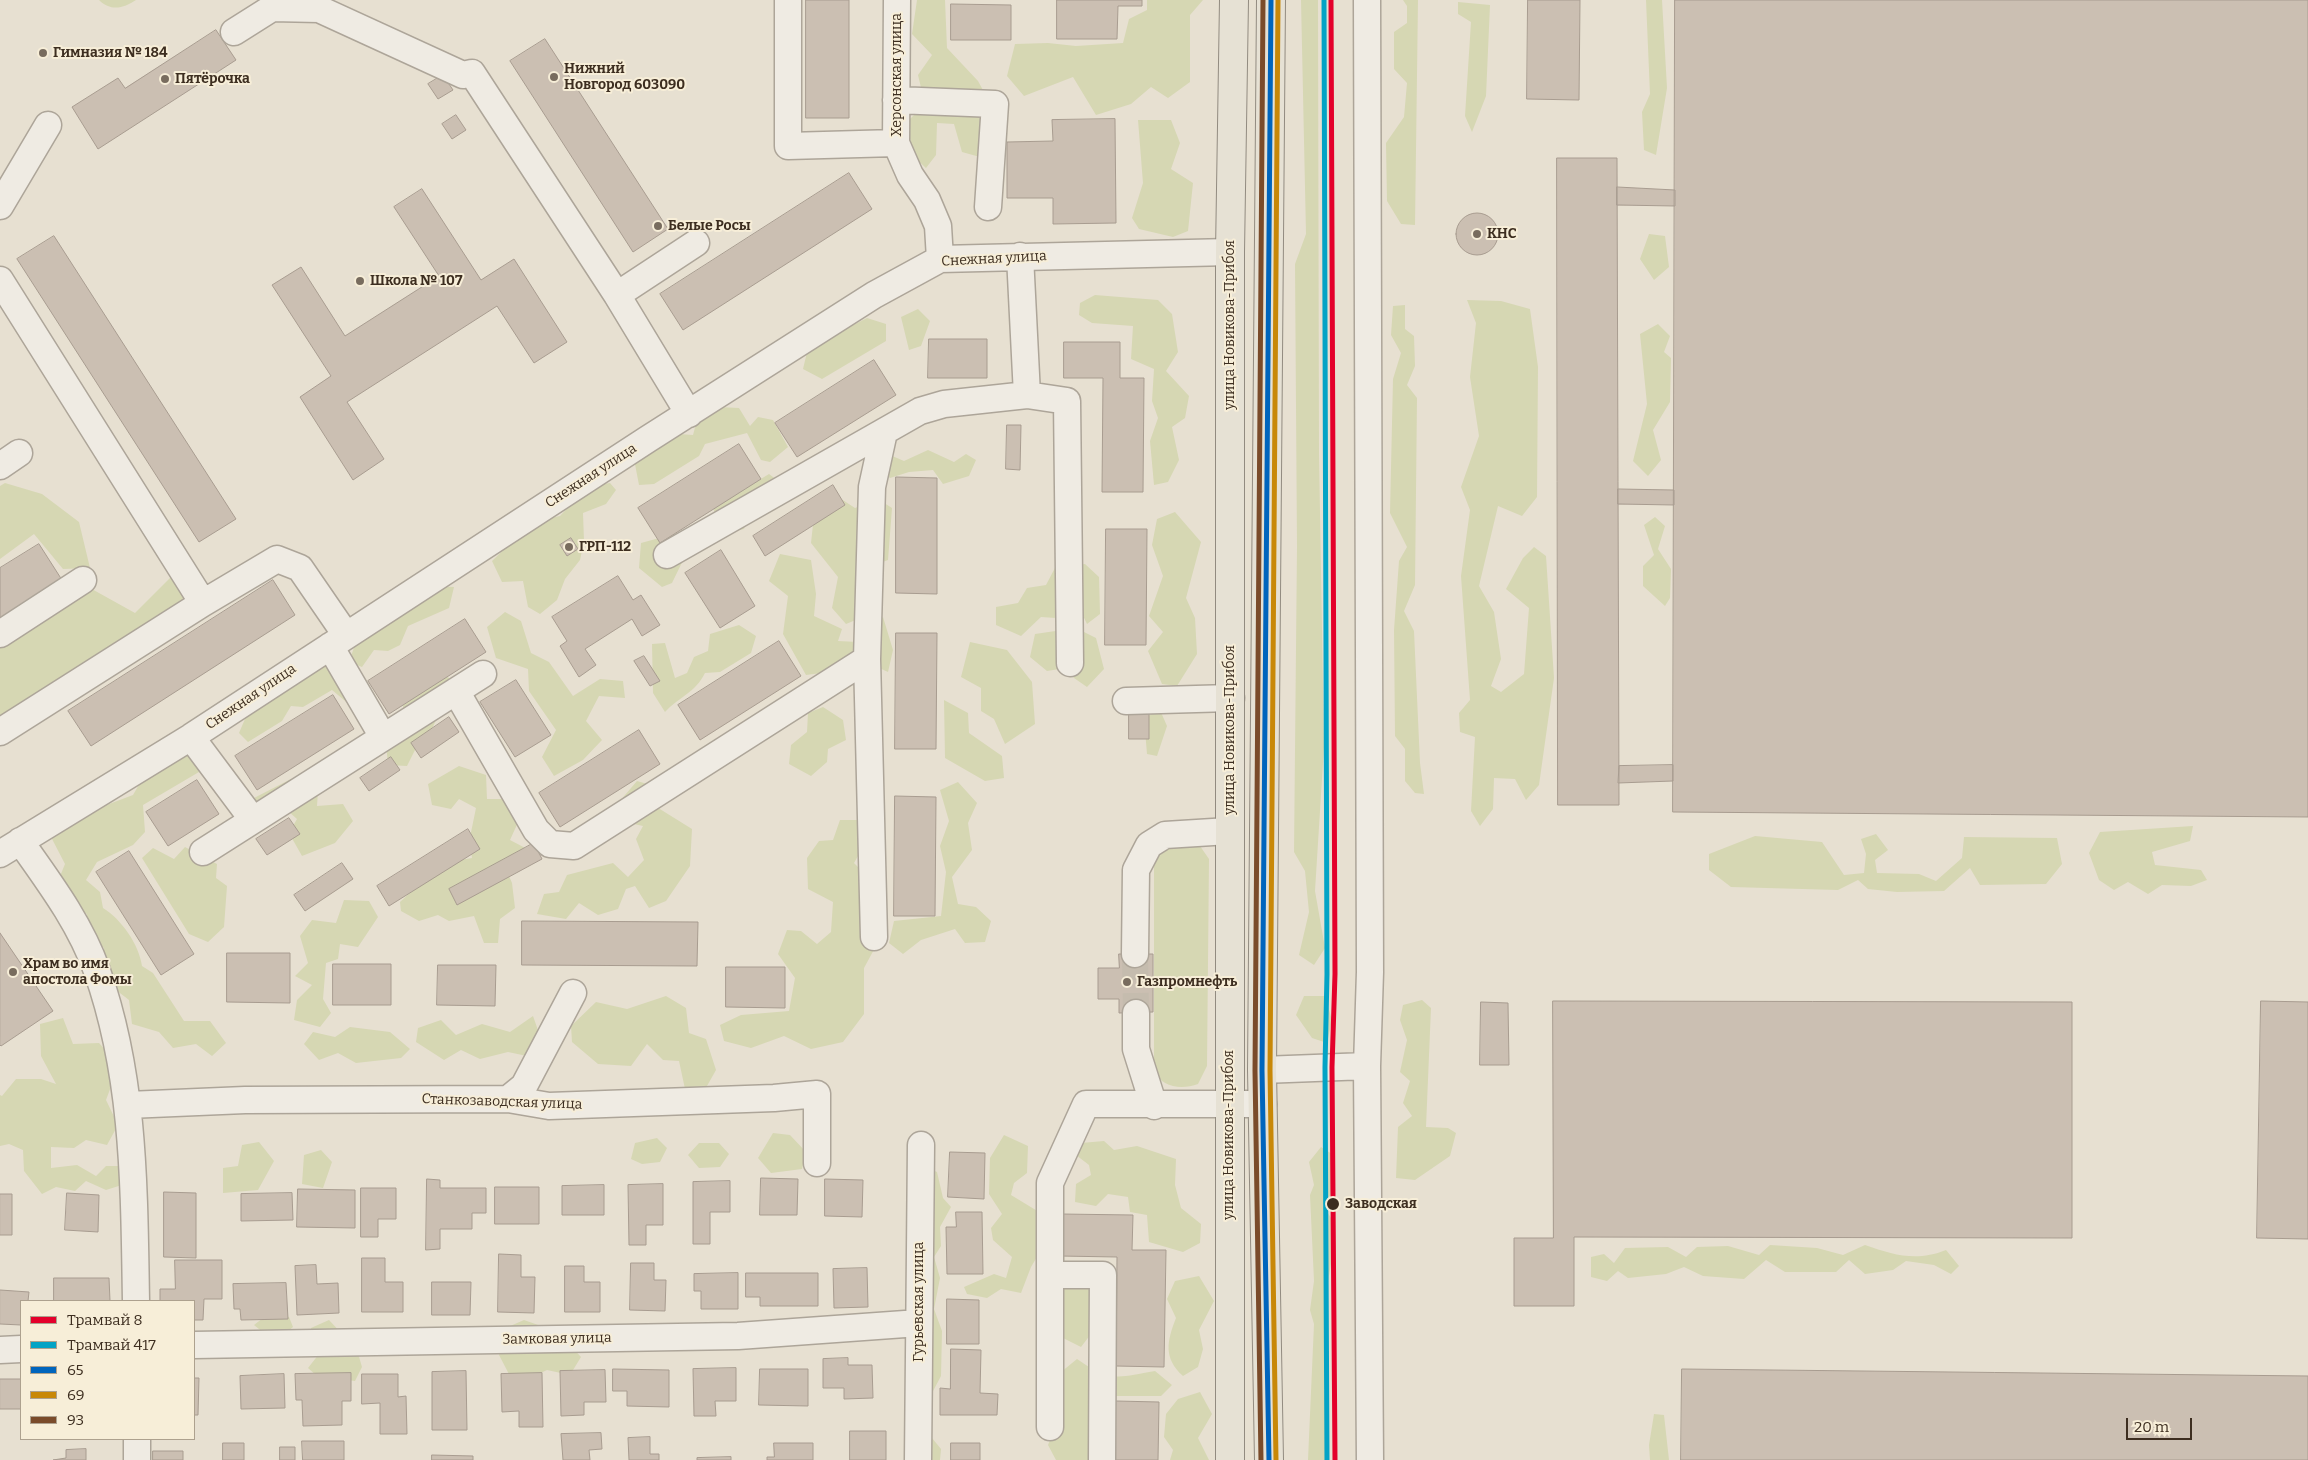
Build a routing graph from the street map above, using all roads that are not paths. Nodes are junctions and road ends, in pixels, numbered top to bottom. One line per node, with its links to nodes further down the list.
1 (788, 0): 9 (street)
2 (897, 0): 7 (street, Херсонская улица)
3 (1234, 0): 13 (main road, улица Новикова-Прибоя)
4 (1270, 0): 44 (main road)
5 (1367, 0): 43 (street)
6 (234, 32): 17 (street)
7 (896, 100): 9 (street, Херсонская улица); 11 (street)
8 (48, 125): 10 (street)
9 (896, 143): 15 (street, Херсонская улица)
10 (0, 206)
11 (988, 207)
12 (696, 243): 17 (street)
13 (1230, 252): 14 (street, Снежная улица); 30 (main road, улица Новикова-Прибоя)
14 (1020, 256): 15 (street, Снежная улица); 18 (street)
15 (940, 259): 19 (street, Снежная улица)
16 (3, 291): 23 (street)
17 (617, 295): 19 (street)
18 (1027, 395): 20 (street); 27 (street)
19 (689, 414): 25 (street, Снежная улица)
20 (884, 432): 21 (street); 26 (street)
21 (667, 556)
22 (83, 580): 24 (street)
23 (203, 603): 25 (street); 32 (street)
24 (0, 634)
25 (338, 640): 33 (street, Снежная улица); 34 (street)
26 (868, 659): 29 (street); 39 (street)
27 (1070, 663)
28 (483, 674): 29 (street)
29 (456, 691): 34 (street)
30 (1231, 698): 31 (street); 36 (main road, улица Новикова-Прибоя)
31 (1126, 701)
32 (0, 732)
33 (191, 737): 35 (street); 37 (street, Снежная улица)
34 (384, 737): 35 (street)
35 (253, 820): 38 (street)
36 (1229, 831): 40 (street); 48 (main road, улица Новикова-Прибоя)
37 (10, 848): 47 (street)
38 (203, 852)
39 (874, 937)
40 (1135, 954)
41 (573, 993): 45 (street)
42 (1136, 1012): 49 (street)
43 (1367, 1066): 44 (street); 65 (street)
44 (1262, 1070): 46 (main road)
45 (508, 1099): 47 (street, Станкозаводская улица); 51 (street, Станкозаводская улица)
46 (1263, 1104): 48 (street); 64 (main road)
47 (128, 1105): 53 (street)
48 (1230, 1105): 49 (street); 63 (main road, улица Новикова-Прибоя)
49 (1154, 1106): 52 (street)
50 (921, 1145): 54 (street, Гурьевская улица)
51 (817, 1163)
52 (1050, 1275): 58 (street); 62 (street)
53 (136, 1300)
54 (919, 1323): 55 (street, Замковая улица); 61 (street, Гурьевская улица)
55 (195, 1345)
56 (20, 1349): 57 (street)
57 (0, 1350)
58 (1050, 1427)
59 (137, 1440): 60 (street)
60 (138, 1460)
61 (918, 1460)
62 (1102, 1460)
63 (1230, 1460)
64 (1269, 1460)
65 (1370, 1460)

